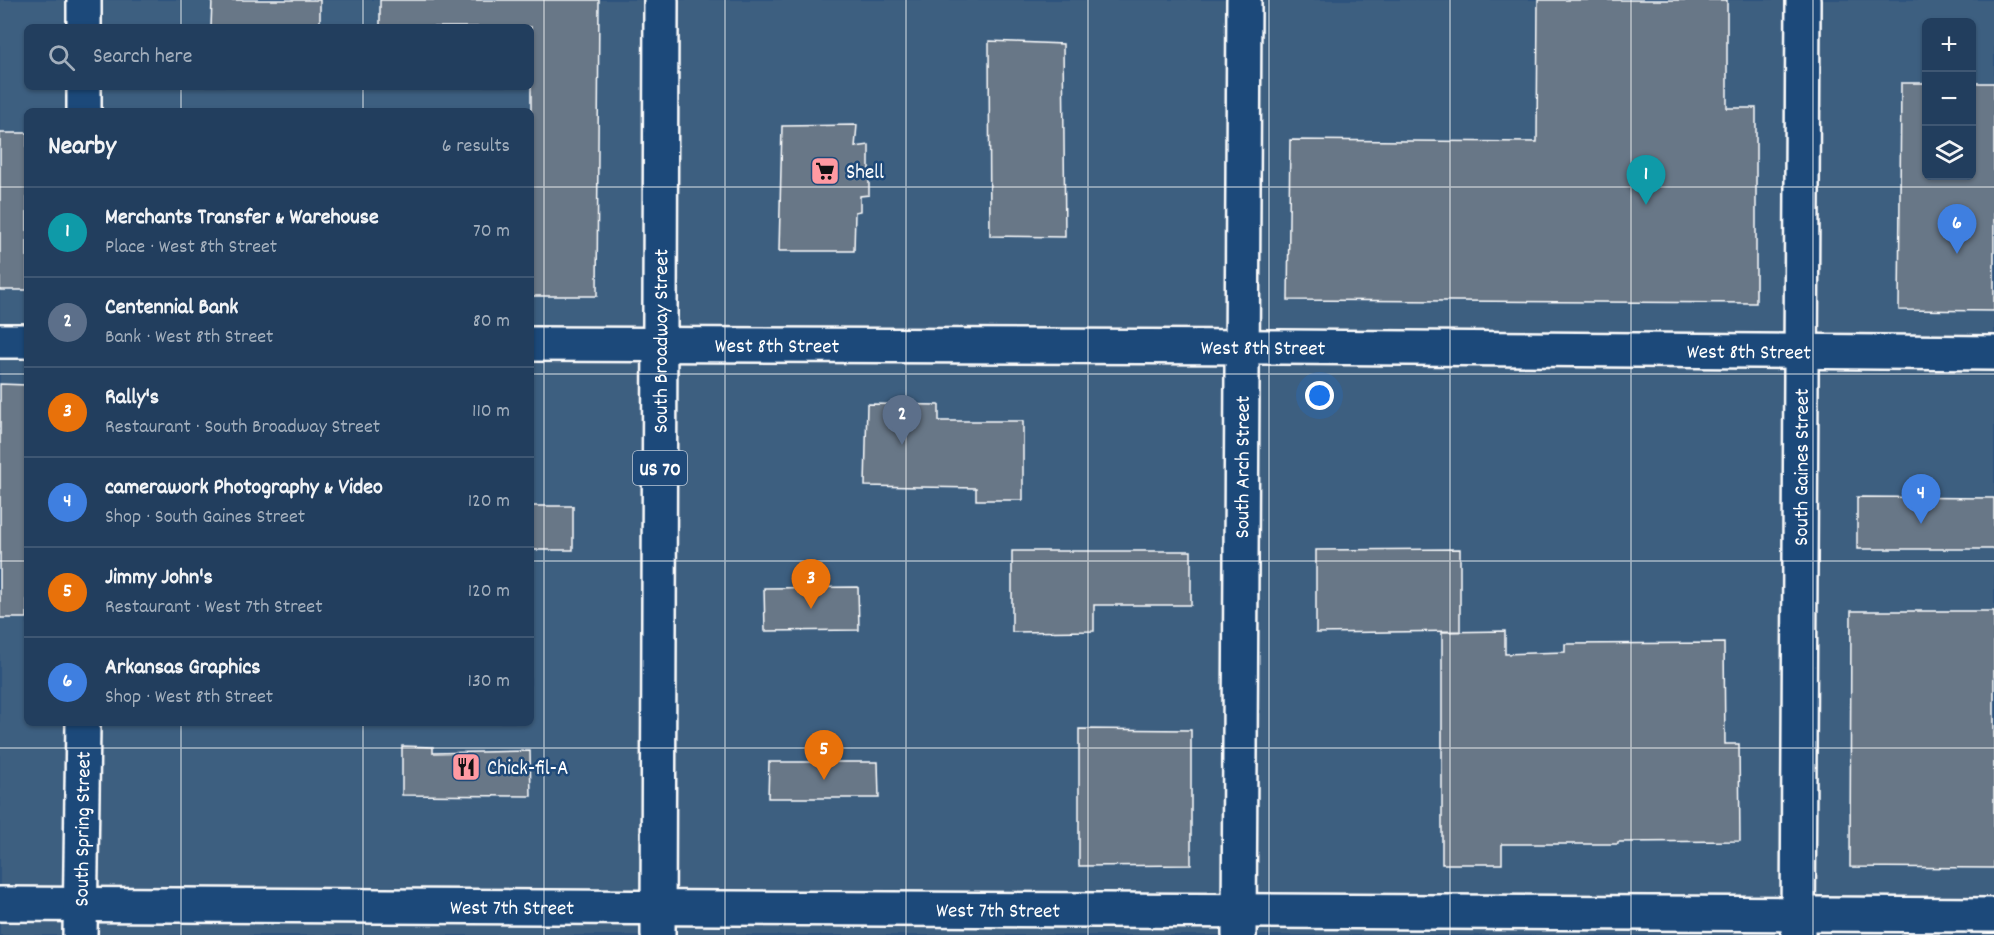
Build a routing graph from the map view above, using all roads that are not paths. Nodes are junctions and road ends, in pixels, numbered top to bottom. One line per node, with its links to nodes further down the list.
1 (84, 0): 5 (street)
2 (661, 0): 11 (street, South Broadway Street / US 70)
3 (1244, 0): 12 (street, South Arch Street)
4 (1803, 0): 13 (street, South Gaines Street)
5 (84, 24)
6 (84, 90): 7 (street)
7 (84, 108)
8 (0, 341): 9 (street)
9 (24, 341)
10 (534, 344): 11 (street, West 8th Street)
11 (660, 345): 12 (street, West 8th Street); 19 (street, South Broadway Street / US 70)
12 (1242, 348): 13 (street, West 8th Street); 20 (street, South Arch Street)
13 (1802, 352): 14 (street, West 8th Street); 21 (street, South Gaines Street)
14 (1994, 353)
15 (83, 726): 18 (street, South Spring Street)
16 (0, 904): 18 (street, West 7th Street)
17 (1994, 915): 21 (street, West 7th Street)
18 (81, 920): 19 (street, West 7th Street)
19 (658, 921): 20 (street, West 7th Street)
20 (1239, 923): 21 (street, West 7th Street)
21 (1798, 924)

